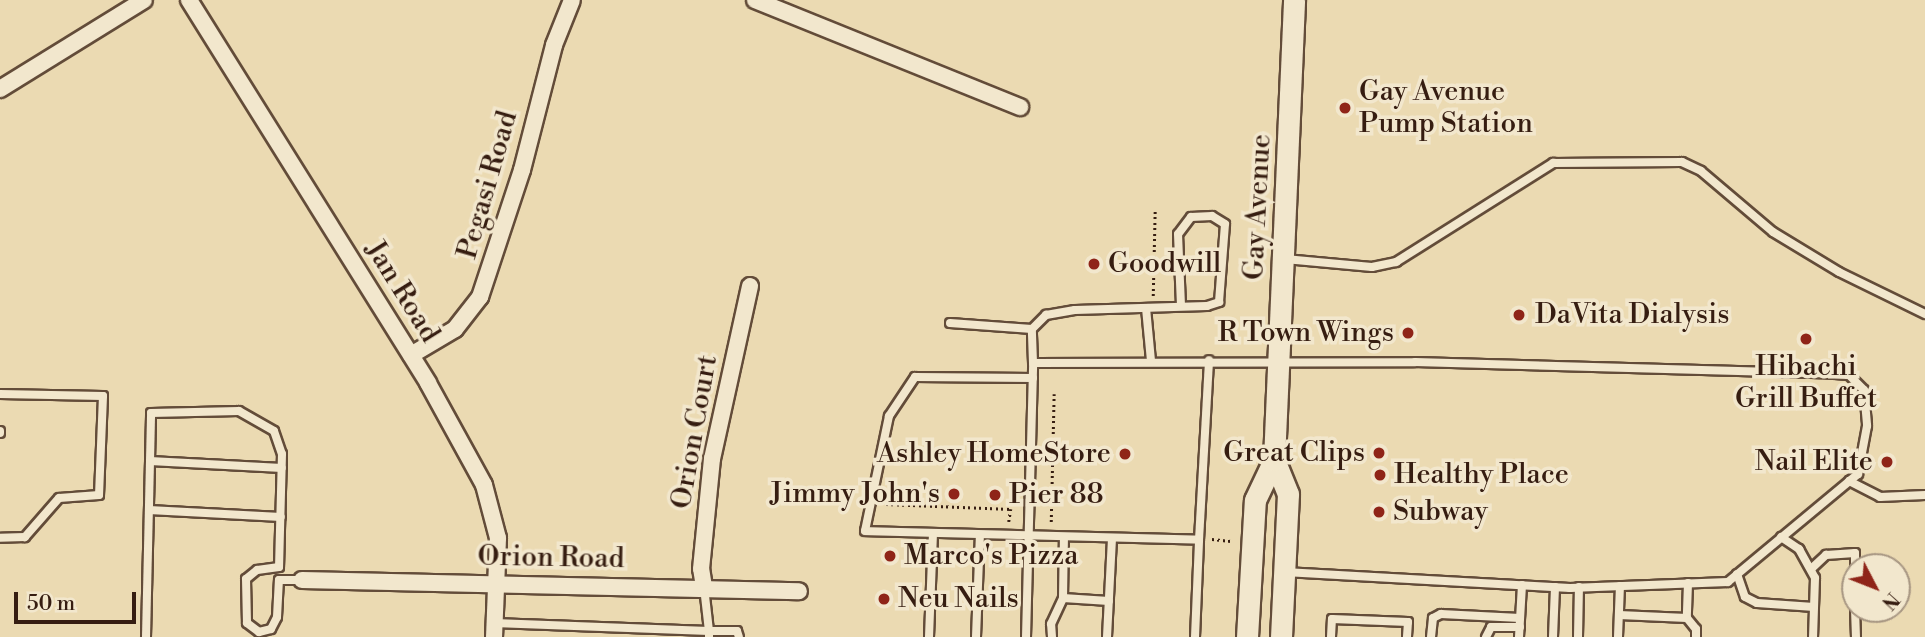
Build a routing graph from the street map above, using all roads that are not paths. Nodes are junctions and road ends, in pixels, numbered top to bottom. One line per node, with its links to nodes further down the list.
1 (144, 0): 6 (street)
2 (189, 0): 15 (street, Jan Road)
3 (572, 0): 15 (street, Pegasi Road)
4 (755, 0): 7 (street)
5 (1294, 0): 8 (street, Gay Avenue)
6 (0, 89)
7 (1020, 107)
8 (1284, 259): 12 (lane); 18 (street, Gay Avenue)
9 (750, 286): 48 (street, Orion Court)
10 (1181, 306): 10 (lane); 11 (lane)
11 (1146, 308): 14 (lane); 17 (lane)
12 (1925, 314)
13 (950, 323): 14 (lane)
14 (1032, 329): 19 (lane)
15 (411, 355): 45 (street, Jan Road)
16 (1209, 360): 17 (lane); 18 (lane); 36 (lane)
17 (1151, 361): 19 (lane)
18 (1276, 362): 22 (street, Gay Avenue); 25 (lane)
19 (1033, 363): 20 (lane)
20 (1033, 378): 29 (lane); 31 (lane)
21 (0, 394): 34 (lane)
22 (1274, 460): 40 (street, Gay Avenue); 69 (street, Gay Avenue)
23 (150, 461): 24 (lane); 24 (lane); 27 (lane)
24 (282, 468): 28 (lane)
25 (1849, 481): 26 (lane); 33 (lane)
26 (1925, 495)
27 (149, 510): 28 (lane); 61 (lane)
28 (281, 517): 38 (lane)
29 (933, 533): 30 (lane); 63 (lane)
30 (980, 535): 31 (lane); 64 (lane)
31 (1028, 536): 32 (lane); 65 (lane)
32 (1065, 537): 35 (lane); 52 (lane)
33 (1781, 537): 39 (lane); 41 (lane)
34 (0, 538)
35 (1112, 538): 36 (lane); 53 (lane)
36 (1199, 540): 68 (lane)
37 (1841, 554): 39 (lane)
38 (279, 567): 42 (lane); 42 (lane)
39 (1811, 569): 54 (lane)
40 (1284, 572): 46 (lane); 70 (street, Gay Avenue)
41 (1737, 574): 44 (lane); 54 (lane)
42 (279, 580): 43 (lane)
43 (302, 580): 45 (street, Orion Road)
44 (1688, 583): 47 (lane); 56 (lane)
45 (495, 584): 48 (street, Orion Road); 58 (street, Jan Road)
46 (1522, 585): 49 (lane); 57 (lane)
47 (1620, 586): 50 (lane); 55 (lane)
48 (704, 587): 51 (street, Orion Road); 60 (lane)
49 (1555, 587): 50 (lane); 76 (lane)
50 (1579, 587): 77 (lane)
51 (799, 591)
52 (1063, 598): 53 (lane); 66 (lane)
53 (1109, 601): 67 (lane)
54 (1814, 607): 80 (lane)
55 (1619, 615): 56 (lane); 78 (lane)
56 (1687, 618): 79 (lane)
57 (1520, 622): 73 (lane); 74 (lane); 75 (lane)
58 (494, 630): 59 (lane)
59 (643, 634): 60 (lane)
60 (709, 634): 62 (lane)
61 (146, 637)
62 (739, 637)
63 (929, 637)
64 (976, 637)
65 (1026, 637)
66 (1052, 637)
67 (1107, 637)
68 (1195, 637)
69 (1247, 637)
70 (1281, 637)
71 (1331, 637): 72 (lane)
72 (1407, 637)
73 (1431, 637)
74 (1486, 637)
75 (1519, 637)
76 (1553, 637)
77 (1578, 637)
78 (1618, 637)
79 (1696, 637)
80 (1813, 637)

